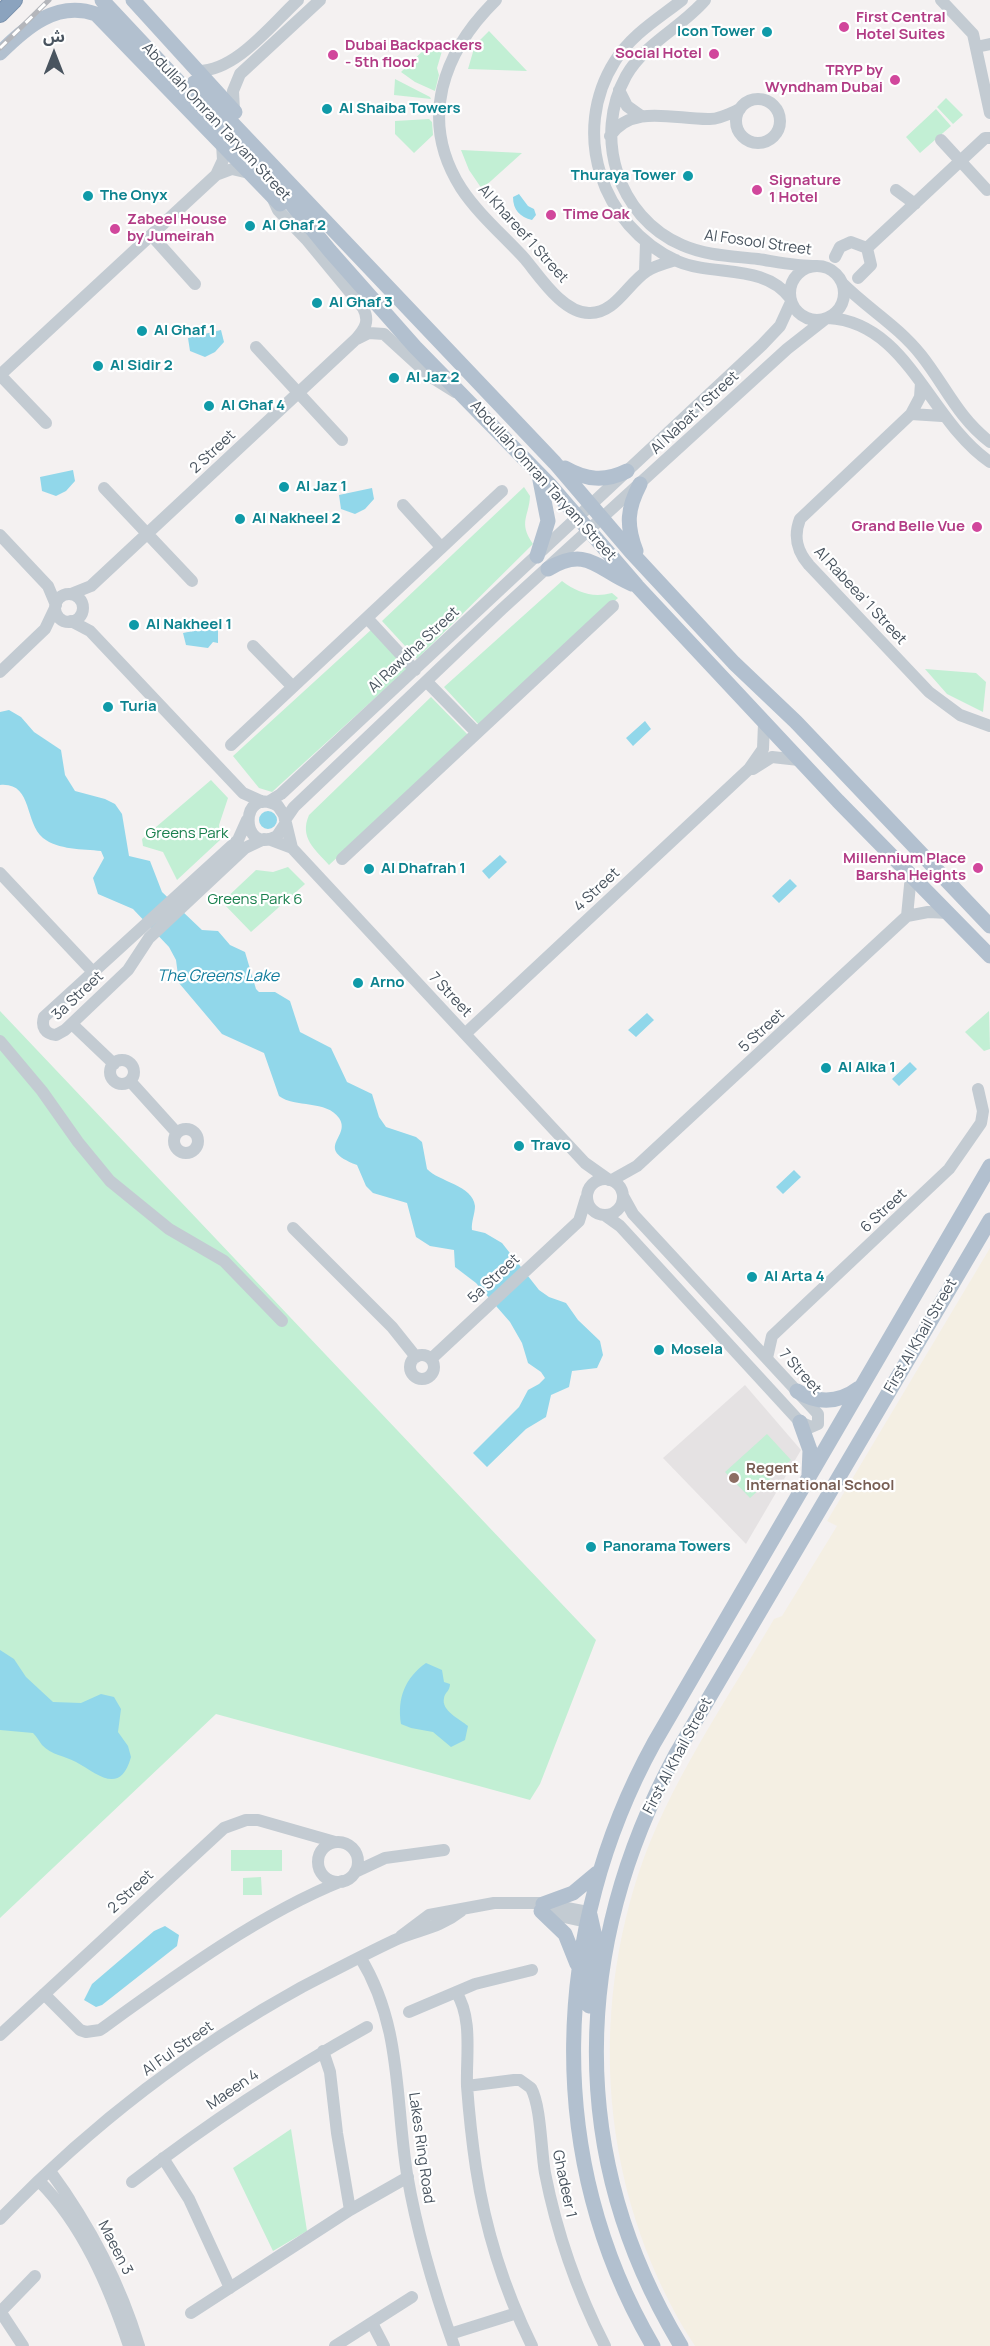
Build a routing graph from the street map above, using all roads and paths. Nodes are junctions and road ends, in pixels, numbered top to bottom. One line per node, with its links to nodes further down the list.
1 (14, 0): 12 (highway)
2 (53, 0): 13 (main road)
3 (102, 0): 34 (main road, Abdullah Omran Taryam Street)
4 (116, 0): 34 (main road, Abdullah Omran Taryam Street)
5 (133, 0): 19 (main road)
6 (298, 0): 17 (street)
7 (320, 0): 18 (street)
8 (496, 0): 45 (street, Al Khareef 1 Street)
9 (682, 0): 40 (street)
10 (705, 0): 20 (street, Al Fosool Street)
11 (940, 0): 15 (street)
12 (0, 14)
13 (20, 32): 16 (main road); 30 (main road)
14 (990, 44): 15 (street)
15 (976, 47): 23 (street)
16 (0, 53)
17 (239, 54): 18 (street); 19 (street)
18 (247, 66): 22 (street)
19 (198, 71): 22 (main road)
20 (619, 90): 24 (street); 27 (street, Al Fosool Street)
21 (740, 109): 25 (street); 26 (street); 26 (street)
22 (234, 110): 39 (main road)
23 (990, 113)
24 (641, 116): 25 (street); 27 (street)
25 (712, 119): 26 (street)
26 (739, 132)
27 (610, 136): 44 (street, Al Fosool Street)
28 (990, 138): 31 (street)
29 (941, 140): 31 (street)
30 (222, 144): 32 (main road); 33 (street)
31 (961, 161): 36 (street); 37 (street)
32 (249, 173): 33 (street); 34 (main road)
33 (216, 175): 38 (street)
34 (280, 189): 39 (main road, Abdullah Omran Taryam Street); 51 (street); 56 (main road, Abdullah Omran Taryam Street)
35 (896, 190): 37 (street)
36 (987, 190)
37 (915, 204): 41 (street)
38 (152, 236): 48 (street); 53 (street)
39 (345, 239): 63 (main road, Abdullah Omran Taryam Street)
40 (646, 242): 43 (street); 45 (street)
41 (867, 248): 42 (street); 46 (street)
42 (835, 257)
43 (676, 260): 45 (street, Al Khareef 1 Street); 49 (street)
44 (817, 266): 47 (street); 49 (street)
45 (645, 272)
46 (858, 278)
47 (842, 283): 50 (street); 61 (street)
48 (195, 284)
49 (791, 300): 50 (street); 64 (street, Al Nabat 1 Street)
50 (826, 319): 54 (street); 66 (street, Al Nabat 1 Street)
51 (356, 339): 55 (street, 2 Street); 56 (street)
52 (256, 347): 55 (street)
53 (0, 375): 59 (street)
54 (921, 383): 57 (street, Al Rabeea' 1 Street); 58 (street)
55 (299, 393): 60 (street); 74 (street, 2 Street)
56 (467, 398): 65 (main road, Abdullah Omran Taryam Street)
57 (911, 414): 58 (street); 98 (street, Al Rabeea' 1 Street)
58 (942, 416): 62 (street)
59 (46, 423)
60 (342, 440)
61 (990, 442)
62 (990, 462)
63 (555, 463): 64 (main road); 69 (main road, Abdullah Omran Taryam Street)
64 (627, 471): 69 (street, Al Nabat 1 Street)
65 (538, 473): 71 (main road, Abdullah Omran Taryam Street); 77 (main road)
66 (640, 484): 72 (street, Al Nabat 1 Street); 78 (main road)
67 (104, 488): 74 (street)
68 (502, 491): 76 (street)
69 (592, 504): 71 (street, Al Nabat 1 Street); 72 (main road, Abdullah Omran Taryam Street)
70 (403, 506): 76 (street)
71 (578, 518): 73 (main road, Abdullah Omran Taryam Street); 77 (street, Al Rawdha Street)
72 (604, 518): 73 (street, Al Nabat 1 Street); 78 (main road, Abdullah Omran Taryam Street)
73 (590, 532): 79 (street, Al Rawdha Street); 83 (main road, Abdullah Omran Taryam Street)
74 (148, 533): 80 (street); 82 (street, 2 Street)
75 (0, 535): 81 (street)
76 (441, 548): 88 (street)
77 (537, 556): 93 (street, Al Rawdha Street)
78 (641, 562): 115 (main road, Abdullah Omran Taryam Street)
79 (548, 569): 83 (main road); 95 (street, Al Rawdha Street)
80 (192, 581)
81 (48, 586): 84 (street); 85 (street)
82 (91, 586): 84 (street, 2 Street); 87 (street, 2 Street)
83 (637, 586): 97 (main road, Abdullah Omran Taryam Street)
84 (68, 594): 85 (street); 87 (street)
85 (55, 606): 89 (street); 90 (street)
86 (613, 606): 99 (street)
87 (83, 609): 89 (street); 91 (street)
88 (367, 618): 93 (street); 96 (street)
89 (69, 621): 90 (street); 91 (street)
90 (45, 629): 94 (street)
91 (90, 631): 103 (street)
92 (253, 646): 96 (street)
93 (415, 670): 104 (street, Al Rawdha Street)
94 (0, 672)
95 (427, 682): 99 (street); 106 (street, Al Rawdha Street)
96 (292, 686): 100 (street)
97 (764, 723): 101 (main road, Abdullah Omran Taryam Street); 102 (street, 4 Street)
98 (990, 726)
99 (477, 733): 109 (street)
100 (231, 745)
101 (799, 760): 102 (street, 4 Street); 111 (main road, Abdullah Omran Taryam Street)
102 (749, 769): 124 (street, 4 Street)
103 (243, 793): 104 (street); 105 (street)
104 (265, 802): 105 (street); 106 (street)
105 (248, 818): 107 (street); 112 (street, 3a Street)
106 (285, 822): 107 (street); 108 (street, 7 Street)
107 (266, 839): 108 (street, 7 Street); 112 (street, 3a Street)
108 (292, 848): 124 (street, 7 Street)
109 (342, 859)
110 (0, 873): 122 (street)
111 (911, 875): 113 (main road, Abdullah Omran Taryam Street); 114 (street)
112 (181, 900): 116 (street, 3a Street)
113 (949, 913): 114 (street); 117 (main road, Abdullah Omran Taryam Street)
114 (907, 916): 130 (street, 5 Street)
115 (990, 926)
116 (145, 934): 118 (street, 3a Street); 121 (street, 3a Street)
117 (979, 945): 119 (main road, Abdullah Omran Taryam Street); 120 (main road)
118 (114, 955): 121 (street); 122 (street, 3a Street)
119 (990, 956)
120 (990, 967)
121 (128, 970): 123 (street, 3a Street)
122 (92, 975): 123 (street, 3a Street)
123 (74, 1022): 127 (street)
124 (465, 1034): 128 (street, 7 Street)
125 (0, 1041): 138 (street)
126 (978, 1089): 139 (street, 6 Street)
127 (177, 1133)
128 (585, 1163): 131 (street, 7 Street); 133 (street)
129 (990, 1166): 144 (main road, First Al Khail Street)
130 (637, 1167): 131 (street, 5 Street); 132 (street, 5 Street)
131 (611, 1180): 132 (street); 133 (street)
132 (623, 1195): 134 (street); 140 (street, 7 Street)
133 (586, 1196): 134 (street); 136 (street, 5a Street)
134 (604, 1216): 136 (street); 146 (street)
135 (990, 1220): 159 (main road, First Al Khail Street)
136 (579, 1221): 143 (street, 5a Street)
137 (293, 1228): 141 (street)
138 (282, 1321)
139 (772, 1336): 140 (street); 142 (street)
140 (748, 1338): 142 (street, 7 Street)
141 (416, 1357): 143 (street); 143 (street)
142 (767, 1358): 145 (street, 7 Street)
143 (431, 1359)
144 (863, 1384): 145 (main road); 147 (main road, First Al Khail Street)
145 (797, 1391): 146 (street, 7 Street)
146 (800, 1422): 147 (main road)
147 (809, 1478): 155 (main road, First Al Khail Street)
148 (302, 1833): 149 (street, 2 Street); 153 (street); 164 (street, 2 Street)
149 (335, 1842): 151 (street, 2 Street); 153 (street)
150 (444, 1850): 152 (street, 2 Street)
151 (355, 1851): 152 (street, 2 Street); 154 (street)
152 (386, 1858): 154 (street, 2 Street)
153 (318, 1865): 156 (street); 157 (street)
154 (355, 1872): 156 (street, 2 Street)
155 (598, 1873): 158 (main road); 159 (main road, First Al Khail Street)
156 (342, 1881): 157 (street, 2 Street)
157 (305, 1898): 164 (street, 2 Street)
158 (538, 1907): 159 (street, Al Ful Street); 160 (street, Al Ful Street); 162 (main road)
159 (598, 1915): 162 (main road, First Al Khail Street); 168 (main road); 168 (main road, First Al Khail Street)
160 (360, 1957): 172 (street, Al Ful Street); 173 (street, Lakes Ring Road)
161 (532, 1970): 163 (street)
162 (578, 1976): 193 (main road, First Al Khail Street)
163 (456, 1992): 165 (street); 170 (street)
164 (44, 1994): 167 (street, 2 Street)
165 (409, 2012)
166 (367, 2027): 169 (street, Maeen 4)
167 (0, 2035)
168 (596, 2044): 194 (main road, First Al Khail Street)
169 (323, 2051): 171 (street, Maeen 4); 176 (street)
170 (467, 2086): 183 (street); 192 (street, Ghadeer 1)
171 (163, 2158): 175 (street, Maeen 4); 179 (street)
172 (50, 2171): 174 (street, Al Ful Street); 188 (street, Maeen 3)
173 (408, 2177): 176 (street); 185 (street, Lakes Ring Road)
174 (39, 2181): 177 (street, Al Ful Street); 187 (street, Maeen 3)
175 (132, 2182)
176 (350, 2210): 179 (street)
177 (0, 2219)
178 (35, 2276): 181 (street)
179 (230, 2288): 182 (street)
180 (412, 2297): 184 (street)
181 (0, 2312): 186 (street)
182 (191, 2313)
183 (517, 2313): 185 (street); 191 (street)
184 (372, 2323): 189 (street); 190 (street)
185 (452, 2340)
186 (23, 2346)
187 (129, 2346)
188 (139, 2346)
189 (335, 2346)
190 (384, 2346)
191 (532, 2346)
192 (604, 2346)
193 (653, 2346)
194 (681, 2346)

